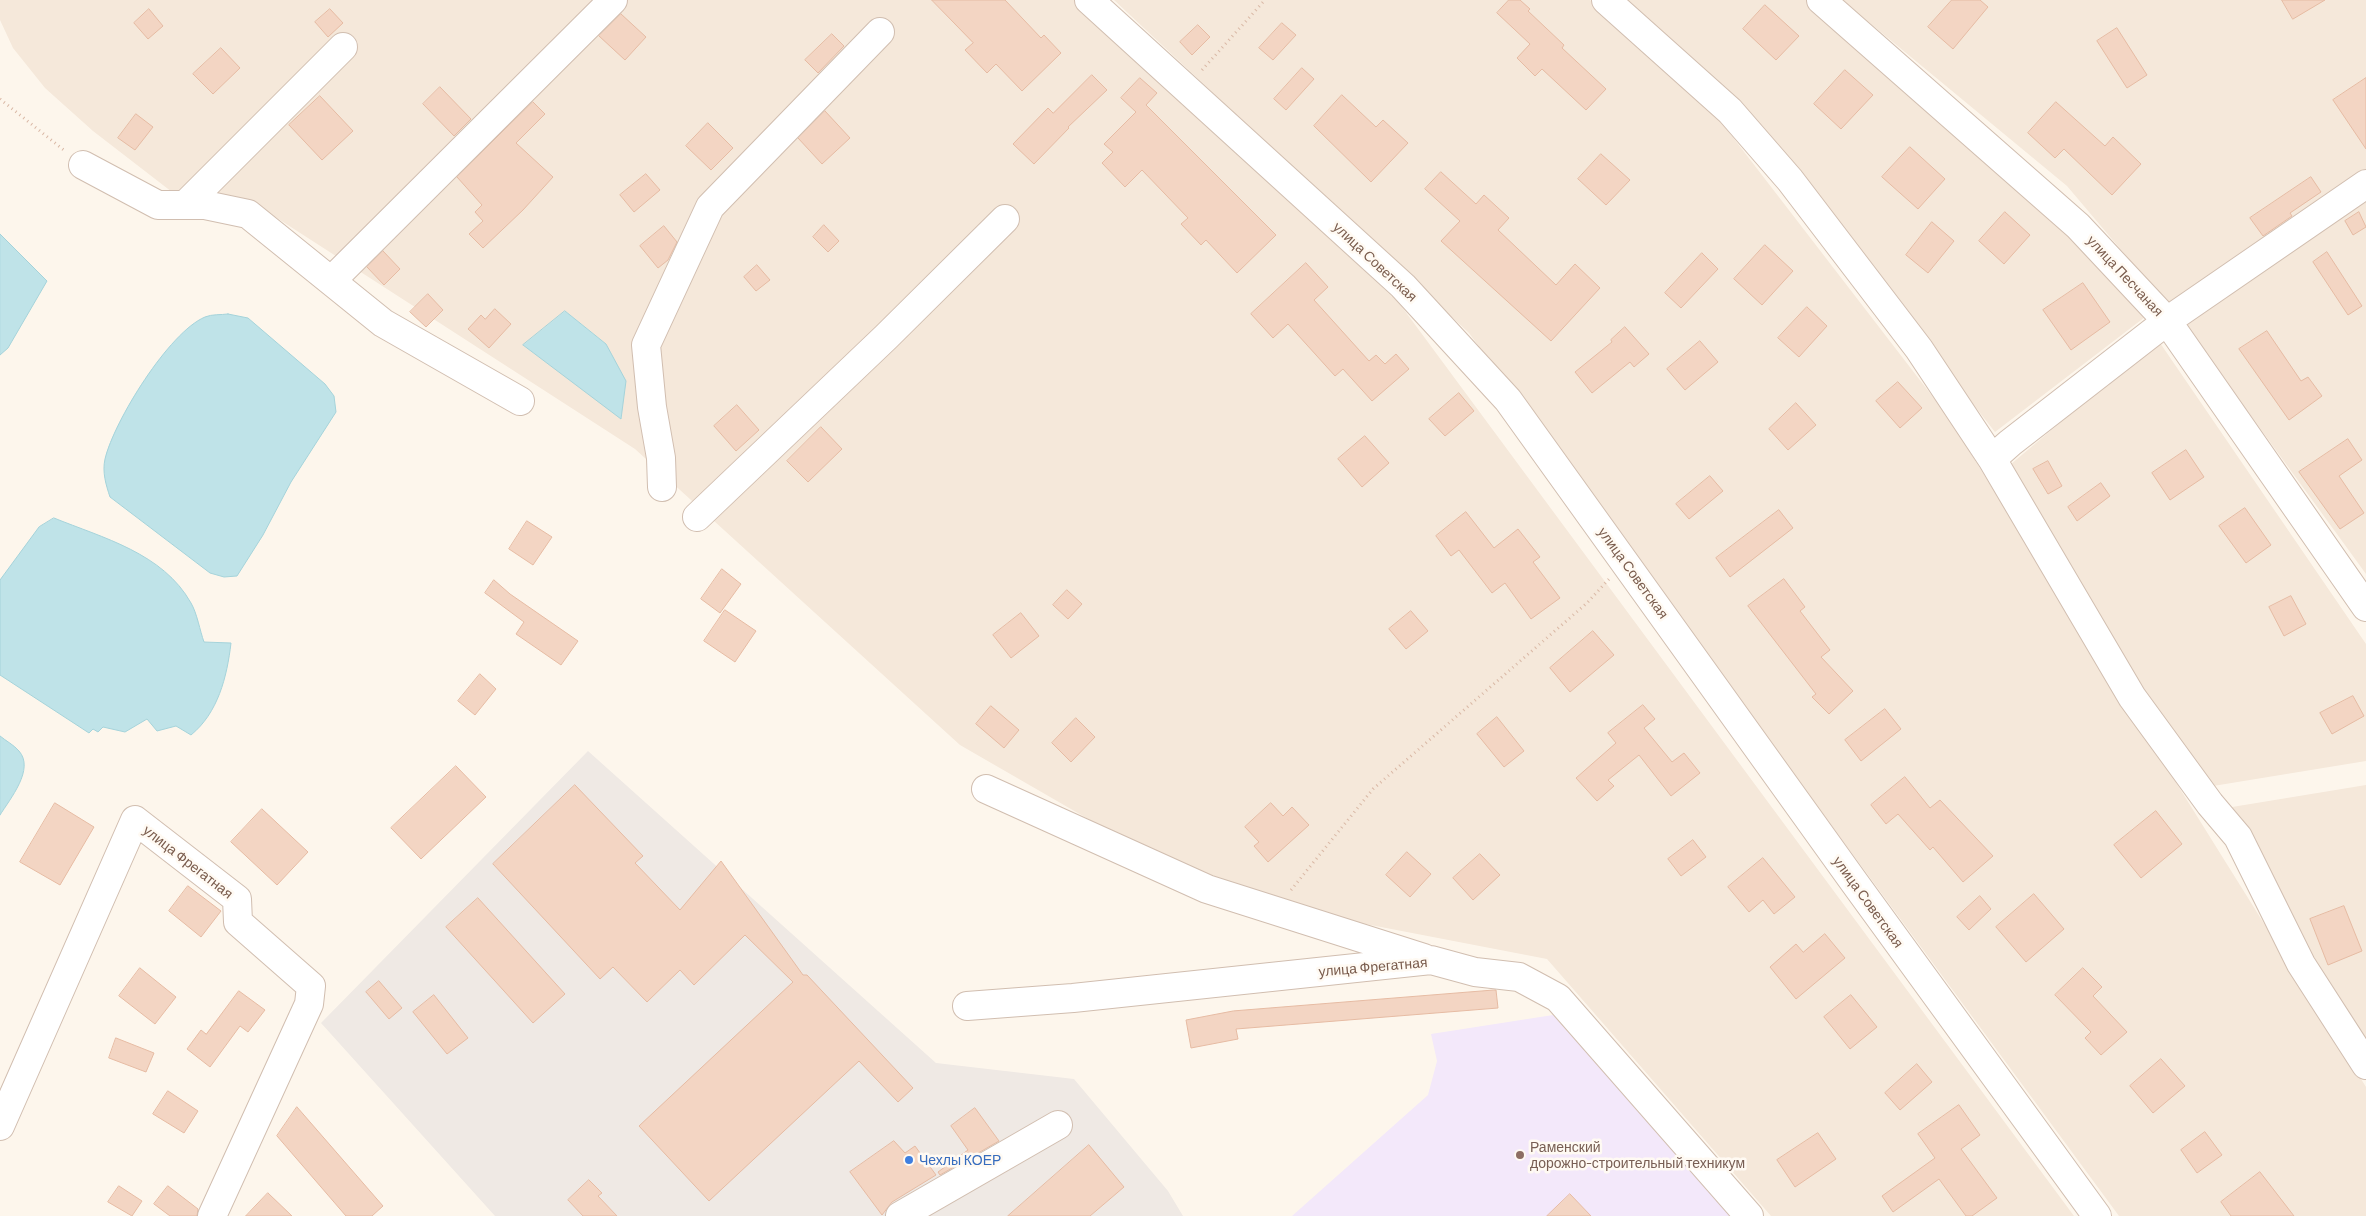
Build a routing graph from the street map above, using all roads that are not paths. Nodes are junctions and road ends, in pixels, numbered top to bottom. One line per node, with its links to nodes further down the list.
1 (612, 0): 11 (street)
2 (1089, 0): 27 (street, улица Советская)
3 (1606, 0): 14 (street)
4 (1821, 0): 12 (street, улица Песчаная)
5 (880, 32): 15 (street)
6 (343, 47): 9 (street)
7 (83, 165): 9 (street)
8 (2366, 184): 12 (street)
9 (185, 205): 11 (street)
10 (1005, 219): 16 (street)
11 (331, 281): 13 (street)
12 (2167, 322): 14 (street); 17 (street, улица Песчаная)
13 (520, 401)
14 (1992, 459): 21 (street)
15 (662, 488)
16 (697, 517)
17 (2366, 606)
18 (986, 789): 19 (street)
19 (1431, 960): 20 (street, улица Фрегатная); 26 (street, улица Фрегатная)
20 (967, 1006)
21 (2366, 1065)
22 (1058, 1125): 25 (street)
23 (0, 1126): 24 (street, улица Фрегатная)
24 (212, 1216)
25 (900, 1216)
26 (1749, 1216)
27 (2097, 1216)

